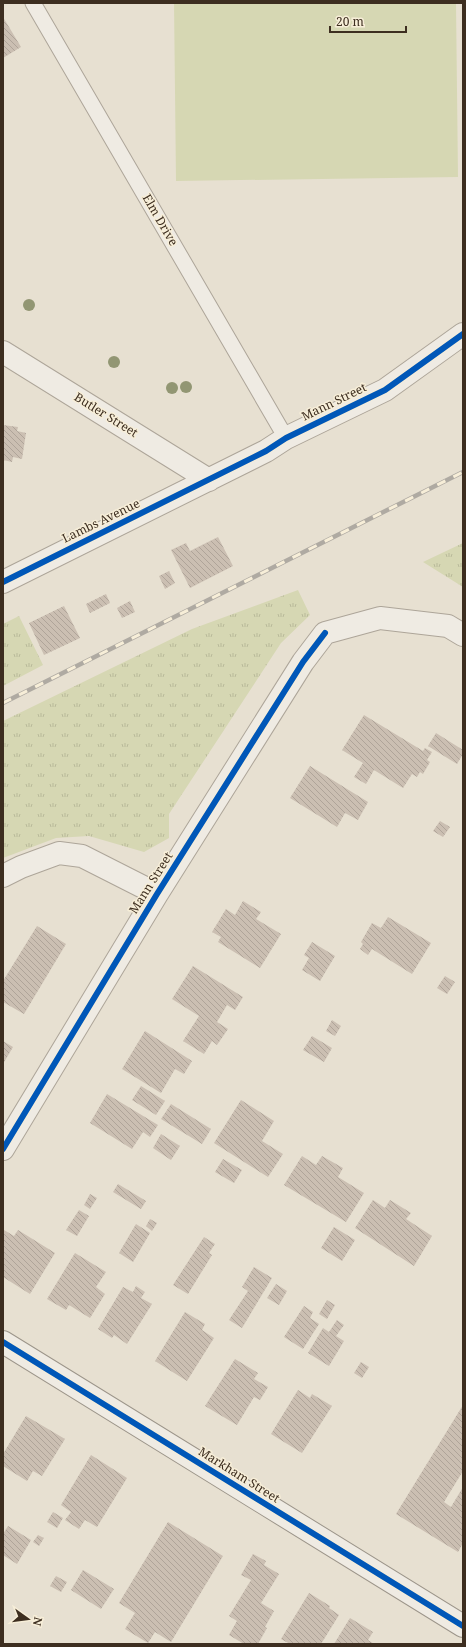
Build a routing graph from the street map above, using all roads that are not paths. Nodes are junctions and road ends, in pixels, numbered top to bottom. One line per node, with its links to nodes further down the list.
1 (33, 3): 4 (lane, Elm Drive)
2 (463, 334): 4 (street, Mann Street)
3 (3, 352): 5 (street, Butler Street)
4 (286, 438): 5 (street, Mann Street)
5 (209, 480): 6 (street, Lambs Avenue)
6 (3, 582)
7 (463, 636): 9 (street, Mann Street)
8 (3, 876): 9 (street)
9 (157, 894): 10 (street, Mann Street)
10 (3, 1149)
11 (3, 1342): 12 (street, Markham Street)
12 (463, 1626)

